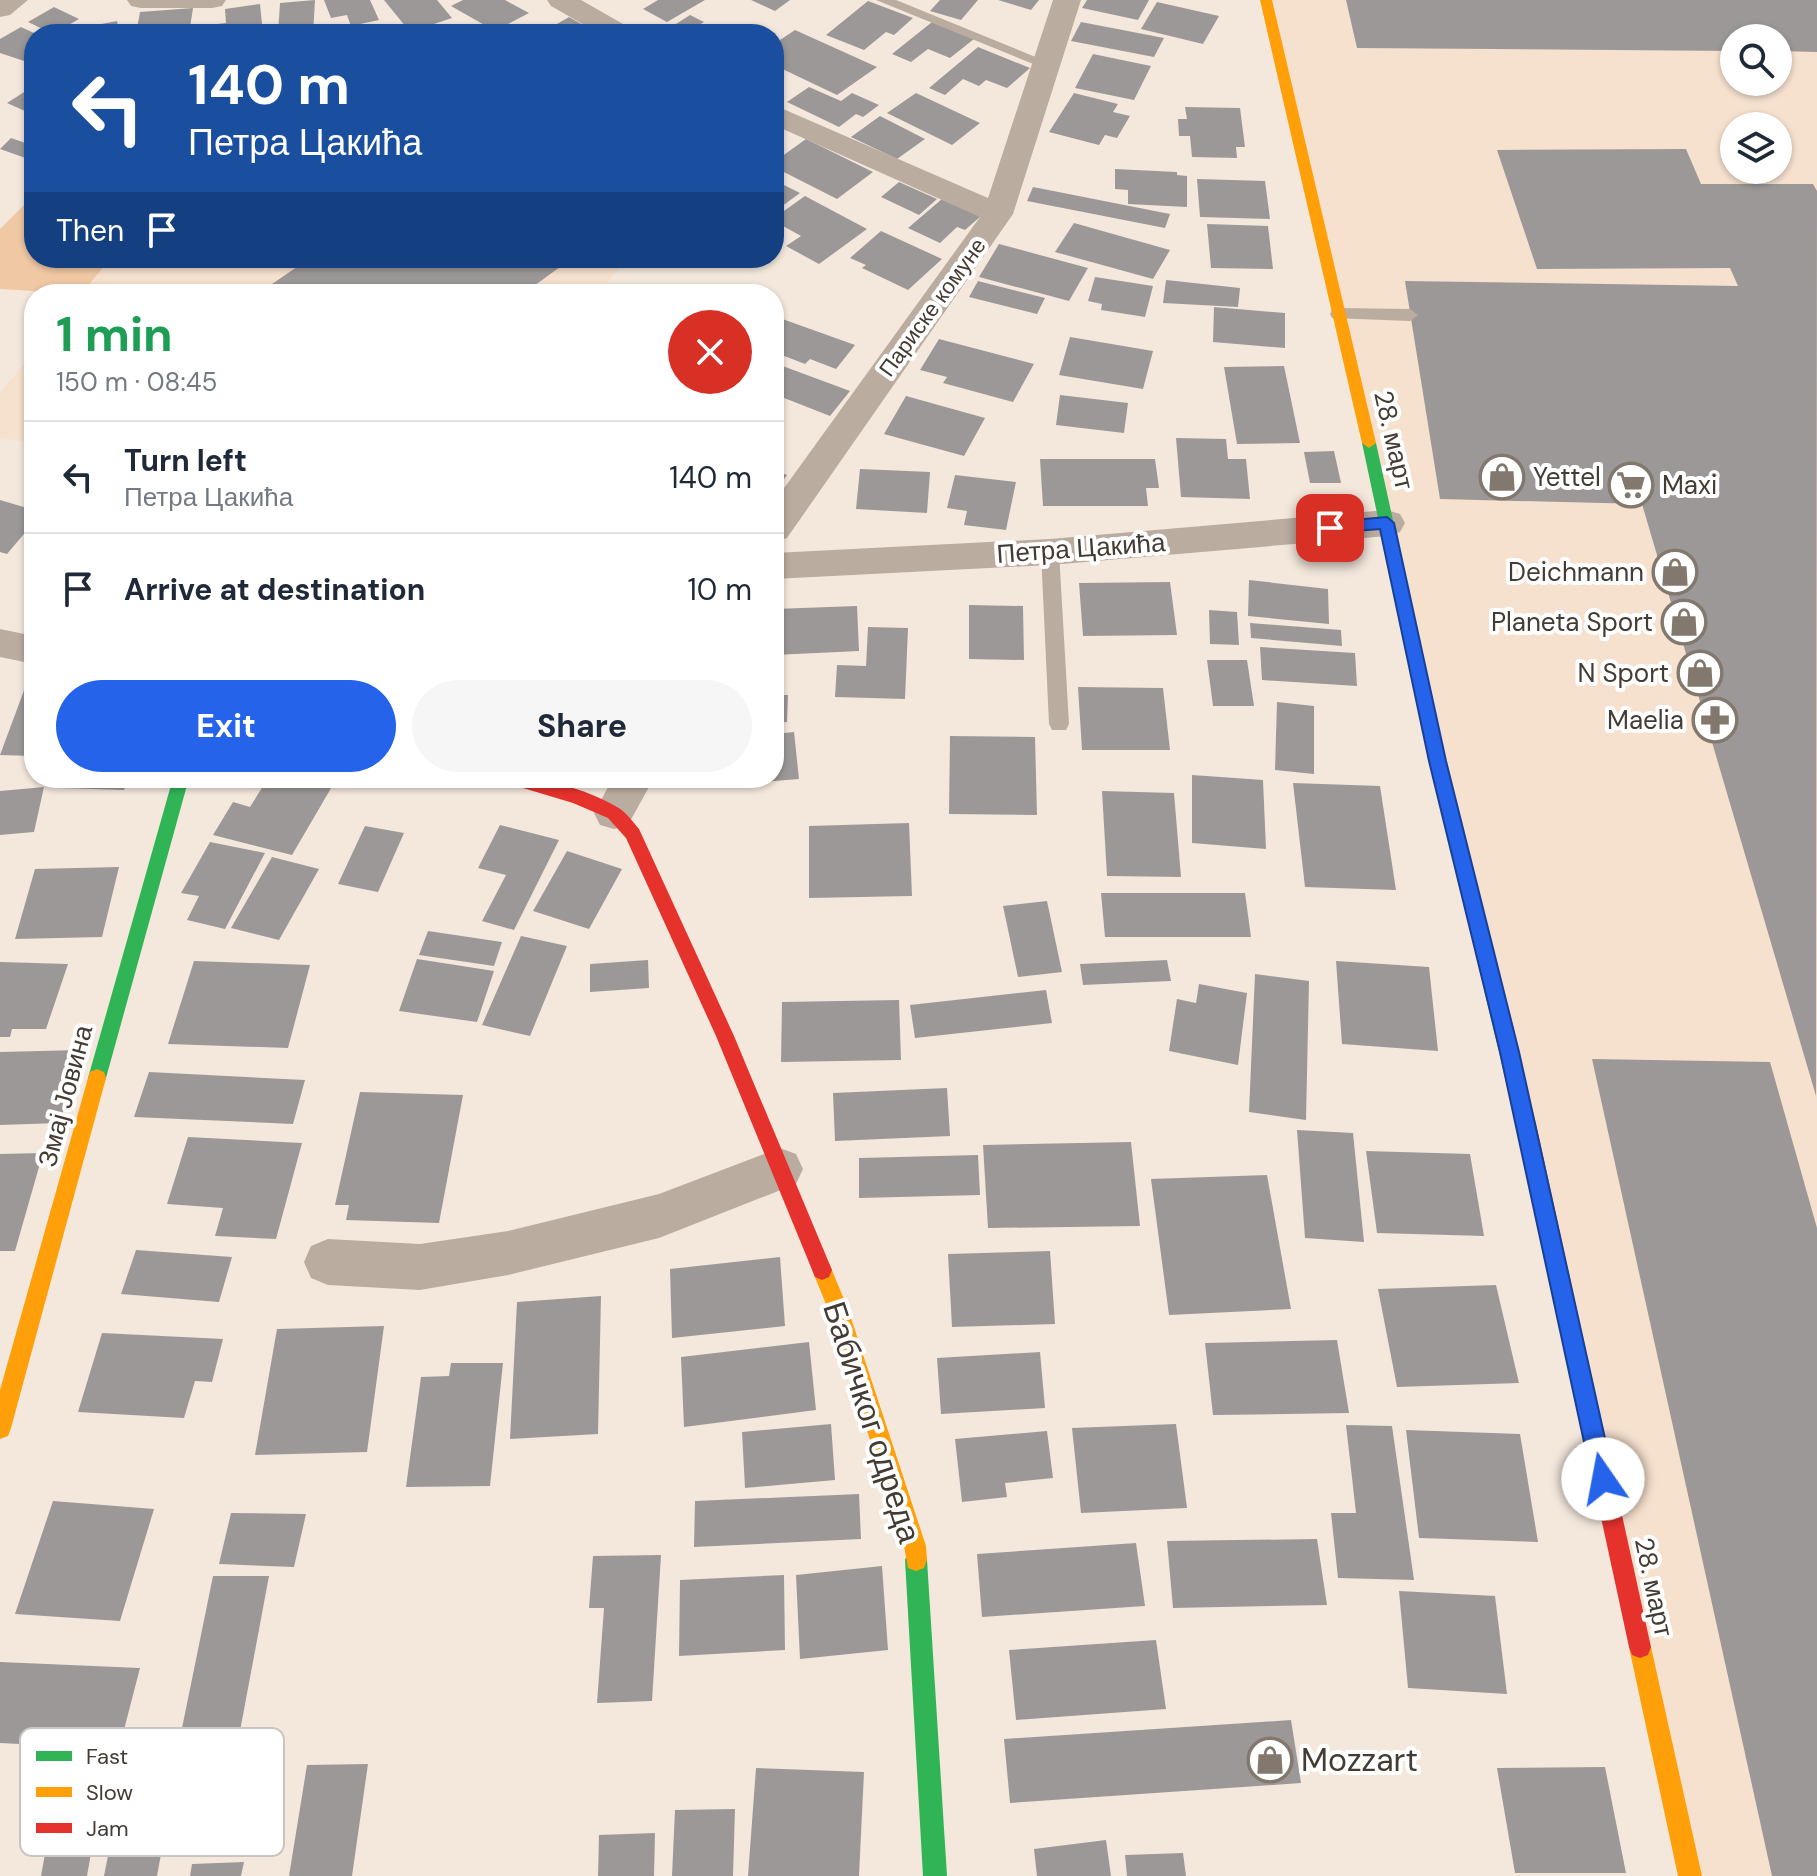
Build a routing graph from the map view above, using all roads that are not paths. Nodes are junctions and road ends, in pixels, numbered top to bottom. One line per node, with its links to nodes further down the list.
1 (14, 0): 8 (street)
2 (141, 0): 3 (street)
3 (212, 0)
4 (561, 0): 9 (street)
5 (883, 0): 10 (lane)
6 (1067, 0): 10 (street, Париске комуне)
7 (1266, 0): 13 (main road, 28. март)
8 (0, 9)
9 (603, 24)
10 (1048, 65): 12 (street, Париске комуне)
11 (784, 118): 12 (street)
12 (998, 214): 15 (street, Париске комуне)
13 (1338, 314): 14 (lane); 16 (main road, 28. март)
14 (1410, 315)
15 (784, 515)
16 (1387, 523): 17 (street, Петра Цакића); 30 (main road, 28. март)
17 (1050, 552): 18 (street, Петра Цакића); 21 (lane)
18 (784, 565)
19 (0, 643): 20 (street)
20 (24, 648)
21 (1059, 724)
22 (178, 788): 28 (main road, Змај Јовина)
23 (546, 788): 25 (main road, Бабичког одреда)
24 (628, 788): 25 (street)
25 (614, 813): 26 (main road, Бабичког одреда)
26 (780, 1169): 27 (street); 29 (main road, Бабичког одреда)
27 (328, 1262)
28 (0, 1428)
29 (935, 1876)
30 (1690, 1876)

